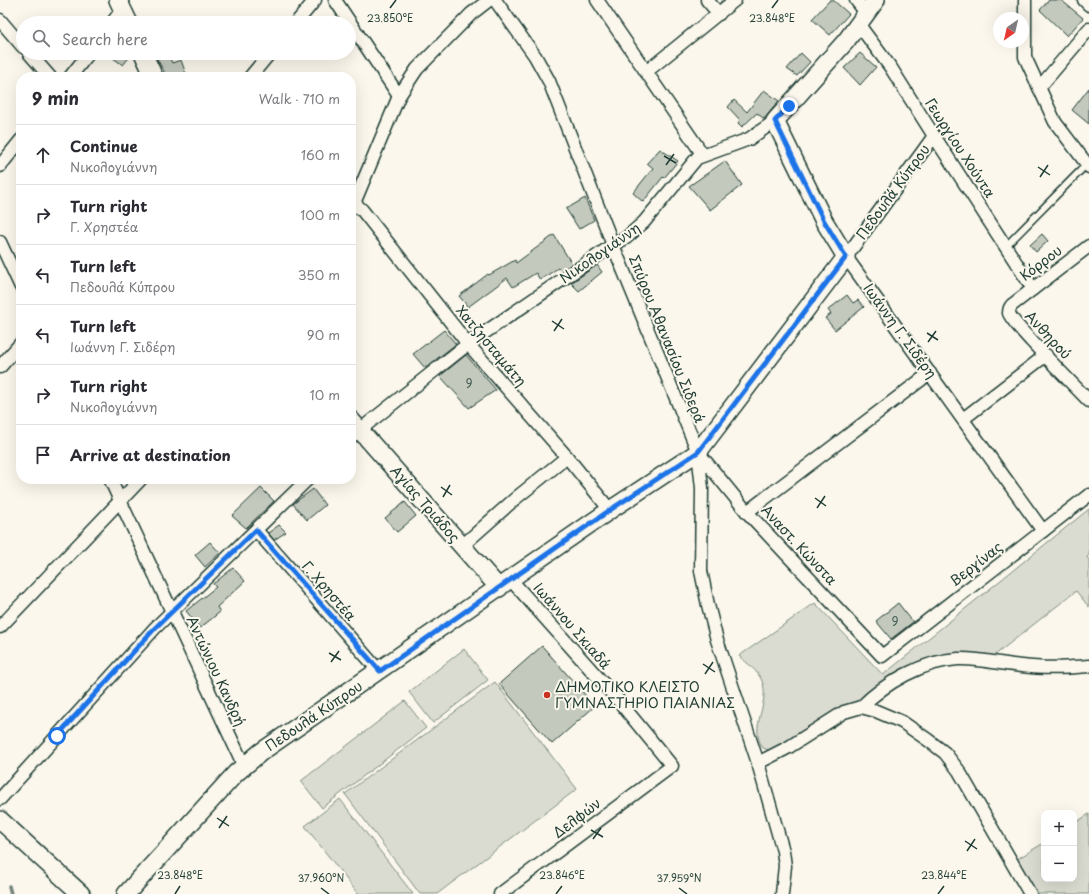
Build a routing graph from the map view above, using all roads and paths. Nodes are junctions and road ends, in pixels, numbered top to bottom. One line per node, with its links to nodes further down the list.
1 (315, 0): 15 (street)
2 (335, 0): 16 (street)
3 (489, 0): 11 (street)
4 (495, 0): 41 (street, Σπύρου Αθανασίου Σιδερά)
5 (597, 0): 29 (street)
6 (707, 0): 14 (street)
7 (735, 0): 14 (street)
8 (856, 0): 13 (street, Γεωργίου Χούντα)
9 (1025, 0): 30 (street)
10 (1084, 0): 12 (street)
11 (474, 5): 31 (street)
12 (1089, 5)
13 (867, 13): 32 (street, Νικολογιάννη); 33 (street, Γεωργίου Χούντα)
14 (719, 14): 29 (street)
15 (302, 16)
16 (346, 16)
17 (0, 20): 20 (street)
18 (1089, 30): 30 (street)
19 (356, 32): 31 (street)
20 (16, 39)
21 (35, 60): 25 (street)
22 (83, 60): 26 (street)
23 (146, 60): 27 (street)
24 (264, 60): 28 (street)
25 (46, 72)
26 (74, 72)
27 (152, 72)
28 (254, 72)
29 (646, 72): 35 (street)
30 (1039, 88): 36 (street)
31 (398, 96): 38 (street)
32 (775, 121): 35 (street, Νικολογιάννη); 44 (street, Ιωάννη Γ. Σιδέρη)
33 (934, 136): 42 (street, Γεωργίου Χούντα); 44 (street, Πεδουλά Κύπρου)
34 (16, 146): 37 (street)
35 (703, 155): 41 (street, Νικολογιάννη)
36 (1088, 165): 42 (lane)
37 (0, 166)
38 (356, 194)
39 (356, 208): 48 (street, Χατζησταμάτη)
40 (0, 242): 45 (street)
41 (613, 244): 48 (street, Νικολογιάννη); 57 (street, Σπύρου Αθανασίου Σιδερά)
42 (1006, 246): 46 (street, Γεωργίου Χούντα)
43 (1089, 246): 46 (street, Κόρρου)
44 (846, 257): 52 (street, Ιωάννη Γ. Σιδέρη); 57 (street, Πεδουλά Κύπρου)
45 (16, 276)
46 (1034, 288): 47 (street, Κόρρου)
47 (1012, 305): 50 (street, Ανθηρού)
48 (468, 344): 55 (street, Νικολογιάννη); 58 (street, Χατζησταμάτη)
49 (16, 349): 51 (street)
50 (1046, 355): 53 (street, Ανθηρού); 54 (street)
51 (0, 367)
52 (930, 373): 54 (street, Ιωάννη Γ. Σιδέρη); 65 (street)
53 (1089, 401)
54 (963, 419): 67 (street, Ιωάννη Γ. Σιδέρη)
55 (356, 428)
56 (356, 431): 68 (street, Αγίας Τριάδος)
57 (698, 452): 64 (street, Πεδουλά Κύπρου); 65 (street, Αναστ. Κώνστα); 76 (street)
58 (566, 457): 64 (street, Χατζησταμάτη); 68 (street)
59 (112, 484): 63 (street, Αντώνιου Κανδρή)
60 (136, 484): 63 (street)
61 (303, 484): 66 (street)
62 (1089, 495): 67 (street, Βεργίνας)
63 (120, 501): 70 (street, Αντώνιου Κανδρή); 71 (street)
64 (610, 510): 69 (street, Πεδουλά Κύπρου)
65 (747, 512): 72 (street, Αναστ. Κώνστα)
66 (256, 530): 70 (street); 74 (street, Γ. Χρηστέα)
67 (1043, 531): 72 (street, Βεργίνας)
68 (462, 546): 69 (street, Αγίας Τριάδος)
69 (505, 584): 74 (street, Πεδουλά Κύπρου); 78 (street, Ιωάννου Σκιαδά)
70 (172, 611): 77 (street, Αντώνιου Κανδρή); 79 (street)
71 (0, 627)
72 (882, 656)
73 (1089, 666): 75 (street)
74 (380, 671): 77 (street, Πεδουλά Κύπρου)
75 (861, 707): 76 (street); 85 (street)
76 (758, 763): 84 (street)
77 (244, 766): 82 (street, Πεδουλά Κύπρου)
78 (672, 766): 83 (street, Δελφών)
79 (0, 799)
80 (0, 820): 81 (street)
81 (81, 894)
82 (126, 894)
83 (500, 894)
84 (782, 894)
85 (1030, 894)

